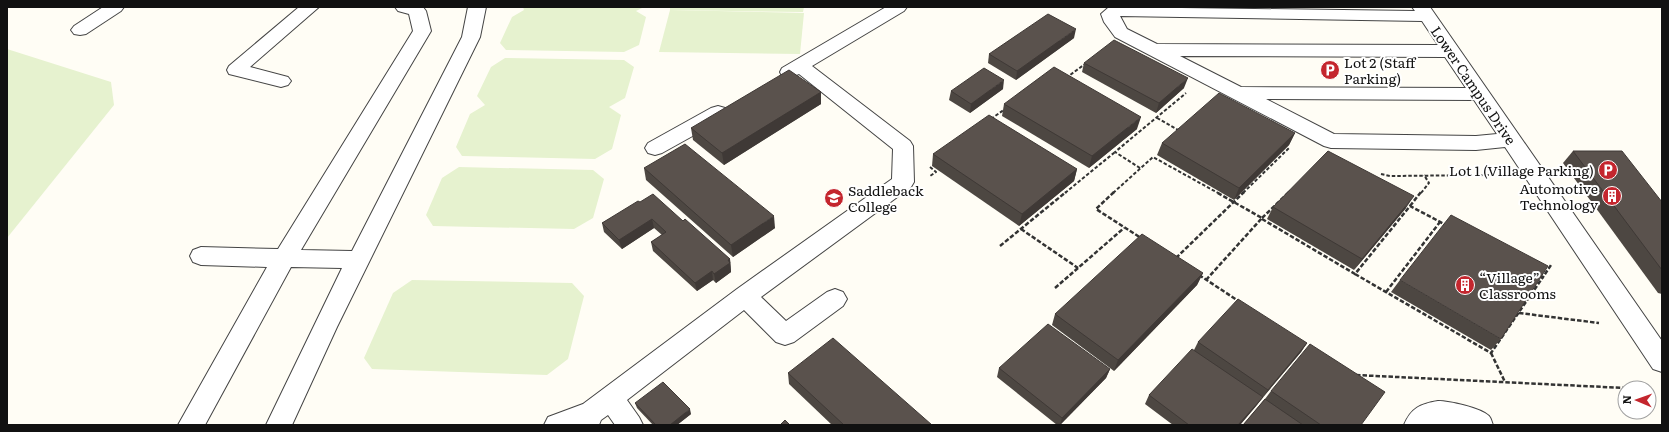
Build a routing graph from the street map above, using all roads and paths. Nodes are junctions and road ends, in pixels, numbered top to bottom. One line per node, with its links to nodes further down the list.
1 (115, 7): 7 (street)
2 (310, 7): 12 (street)
3 (404, 7): 51 (street)
4 (477, 7): 52 (street)
5 (898, 7): 11 (street)
6 (1424, 11): 8 (street); 9 (street, Lower Campus Drive)
7 (80, 30)
8 (1154, 50): 9 (street); 16 (street)
9 (1451, 51): 17 (street, Lower Campus Drive)
10 (1091, 60): 14 (path)
11 (800, 66): 13 (street); 63 (street)
12 (281, 81)
13 (772, 82)
14 (1060, 82)
15 (1191, 89): 20 (path)
16 (1238, 93): 17 (street); 25 (street)
17 (1480, 94): 25 (street, Lower Campus Drive)
18 (731, 105): 27 (street)
19 (1008, 106): 21 (path)
20 (1157, 118): 23 (path); 24 (path)
21 (985, 124)
22 (1136, 125): 23 (path)
23 (1142, 129): 28 (path)
24 (1176, 137)
25 (1511, 139): 69 (street, Lower Campus Drive)
26 (1294, 144): 40 (path)
27 (655, 148)
28 (1115, 152): 32 (path); 38 (path)
29 (1159, 152): 30 (path)
30 (1153, 157): 32 (path); 40 (path)
31 (934, 161): 36 (path)
32 (1140, 168): 46 (path)
33 (1381, 174): 34 (path)
34 (1424, 175): 35 (path); 42 (path)
35 (1493, 175)
36 (930, 176)
37 (1072, 178): 38 (path)
38 (1079, 182): 47 (path)
39 (1294, 186): 43 (path)
40 (1233, 202): 43 (path); 53 (path)
41 (1403, 203): 42 (path)
42 (1410, 206): 44 (path); 57 (path)
43 (1262, 219): 57 (path); 60 (path)
44 (1440, 222): 45 (path); 62 (path)
45 (1447, 226)
46 (1124, 228): 48 (path); 55 (path)
47 (1021, 229): 49 (path); 55 (path)
48 (1143, 240)
49 (1000, 246)
50 (201, 256): 51 (street)
51 (284, 258): 52 (street); 74 (street)
52 (358, 260): 75 (street)
53 (1181, 264)
54 (1551, 265): 59 (path)
55 (1078, 268): 61 (path)
56 (1194, 272): 60 (path)
57 (1355, 274): 62 (path)
58 (1536, 274): 59 (path)
59 (1543, 277): 66 (path)
60 (1206, 280): 65 (path)
61 (1056, 288)
62 (1386, 292): 68 (path)
63 (746, 296): 64 (street); 73 (street)
64 (835, 299)
65 (1246, 306)
66 (1519, 313): 67 (path); 68 (path)
67 (1599, 323)
68 (1491, 353): 71 (path)
69 (1662, 360)
70 (1352, 373): 71 (path)
71 (1505, 382): 72 (path)
72 (1617, 388)
73 (596, 412): 76 (street); 77 (street)
74 (191, 425)
75 (279, 425)
76 (557, 425)
77 (630, 425)
78 (1417, 425): 79 (street)
79 (1480, 425)

